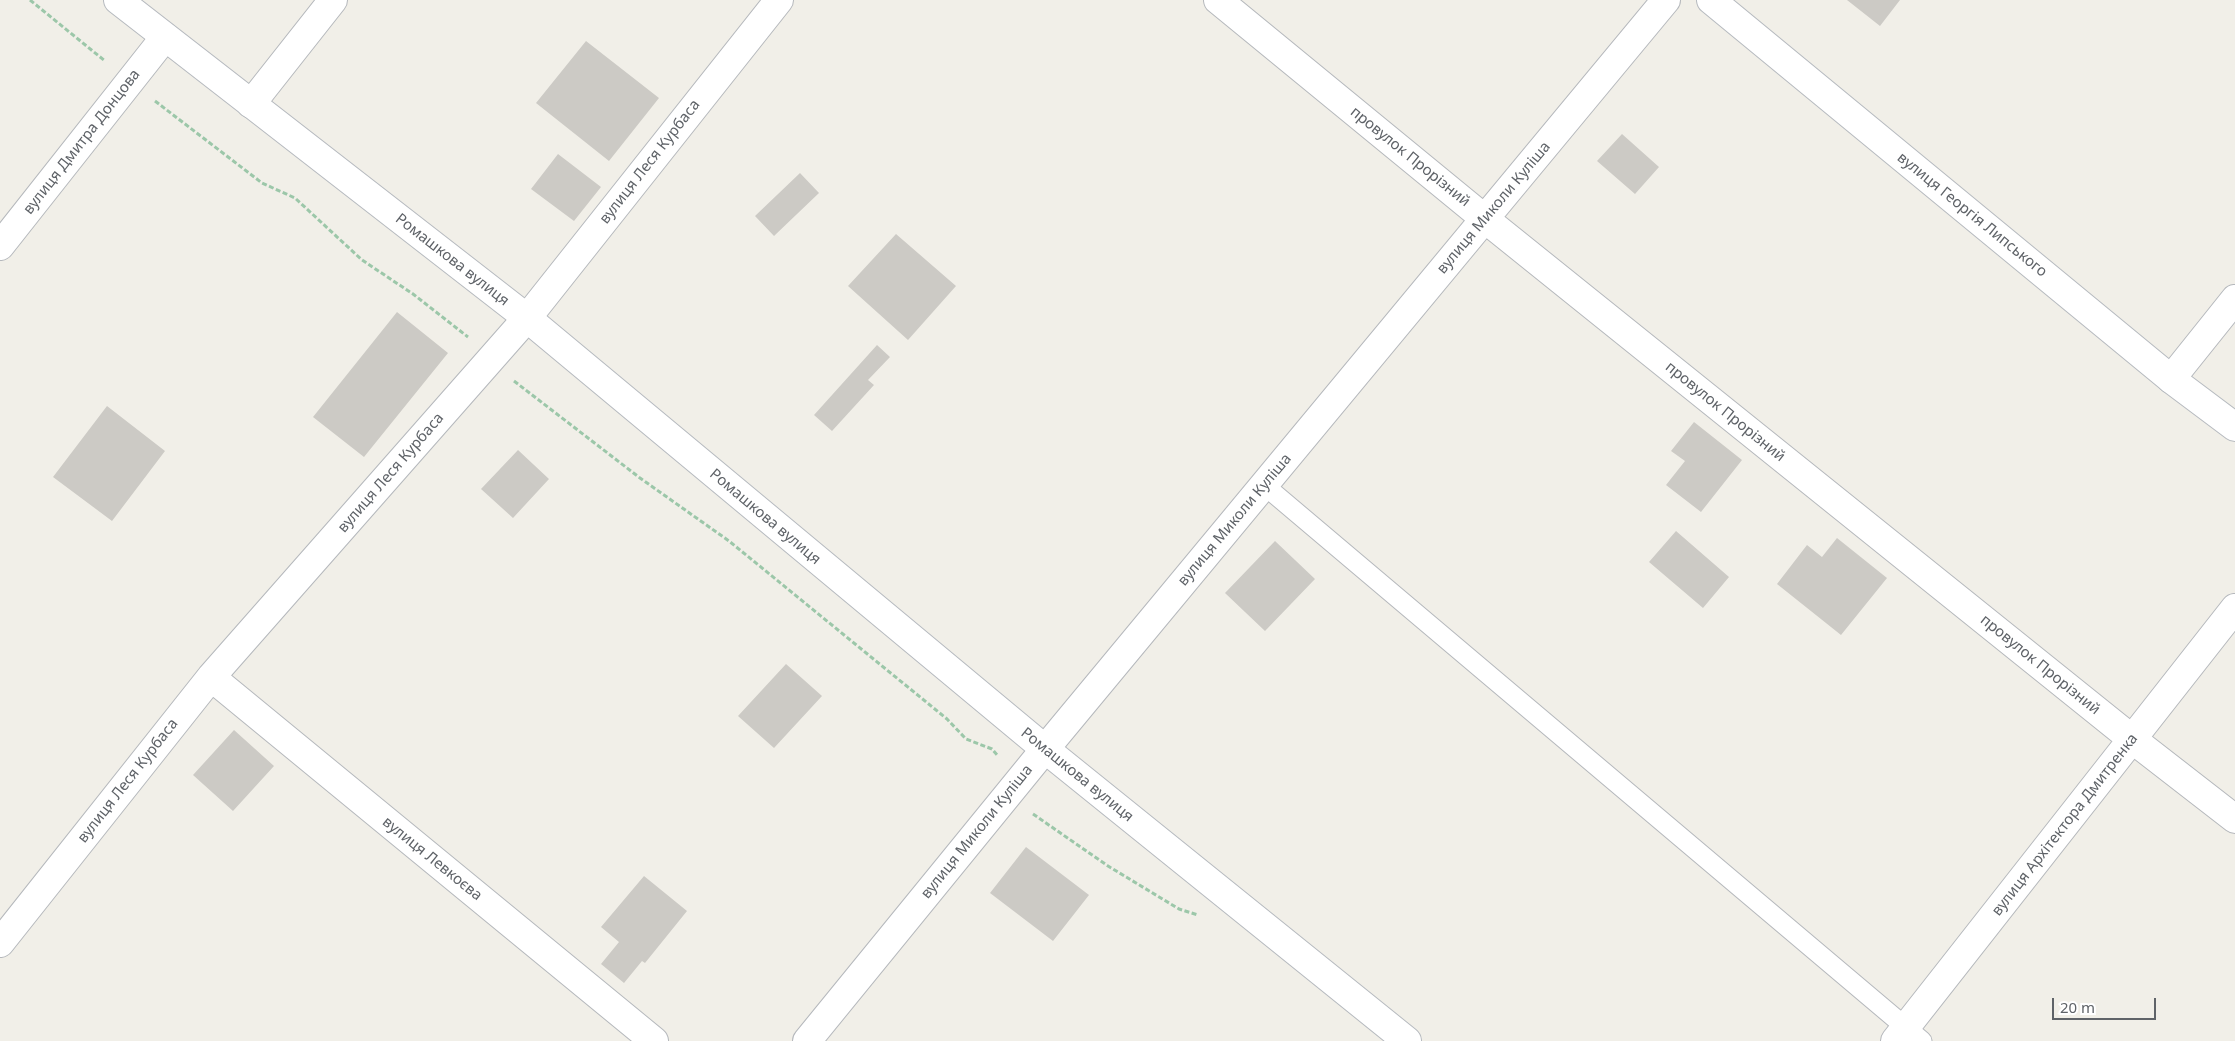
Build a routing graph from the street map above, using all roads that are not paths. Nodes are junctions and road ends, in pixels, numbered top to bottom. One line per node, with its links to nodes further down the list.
1 (118, 0): 7 (street, Ромашкова вулиця)
2 (333, 0): 8 (street)
3 (779, 0): 12 (street, вулиця Леся Курбаса)
4 (1218, 0): 9 (street, провулок Прорізний)
5 (1666, 0): 9 (street, вулиця Миколи Куліша)
6 (1711, 0): 13 (street, вулиця Георгія Липського)
7 (165, 37): 8 (street, Ромашкова вулиця); 10 (street, вулиця Дмитра Донцова)
8 (251, 104): 12 (street, Ромашкова вулиця)
9 (1485, 219): 15 (street, вулиця Миколи Куліша); 18 (street, провулок Прорізний)
10 (0, 246)
11 (2235, 299): 13 (street)
12 (526, 318): 17 (street, вулиця Леся Курбаса); 19 (street, Ромашкова вулиця)
13 (2171, 379): 14 (street, вулиця Георгія Липського)
14 (2235, 427)
15 (1264, 485): 19 (street, вулиця Миколи Куліша); 22 (lane)
16 (2235, 608): 18 (street, вулиця Архітектора Дмитренка)
17 (211, 677): 21 (street, вулиця Леся Курбаса); 23 (street, вулиця Левкоєва)
18 (2132, 739): 20 (street, провулок Прорізний); 22 (street, вулиця Архітектора Дмитренка)
19 (1045, 750): 24 (street, вулиця Миколи Куліша); 25 (street, Ромашкова вулиця)
20 (2235, 819)
21 (0, 943)
22 (1907, 1037)
23 (654, 1041)
24 (807, 1041)
25 (1407, 1041)

